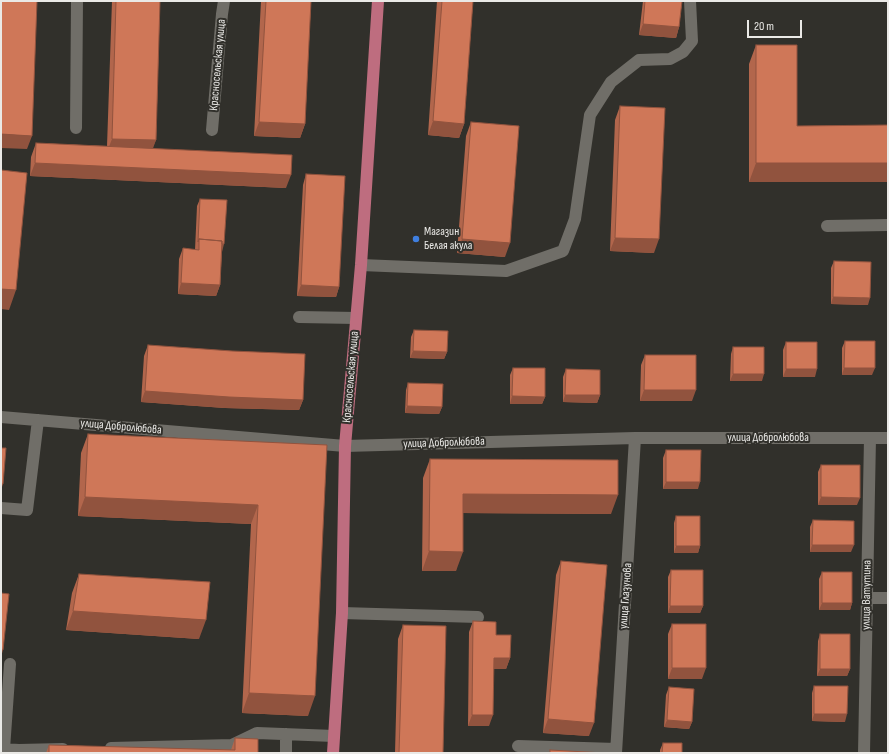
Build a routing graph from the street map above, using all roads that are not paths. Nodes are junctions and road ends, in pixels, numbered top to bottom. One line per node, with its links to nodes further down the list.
1 (77, 1): 5 (street)
2 (224, 1): 6 (street, Красносельская улица)
3 (378, 1): 9 (main road, Красносельская улица)
4 (690, 1): 9 (street)
5 (76, 128)
6 (212, 130)
7 (888, 225): 8 (street)
8 (827, 226)
9 (361, 266): 11 (main road, Красносельская улица)
10 (299, 317): 11 (street)
11 (356, 318): 17 (main road, Красносельская улица)
12 (1, 417): 13 (street, улица Добролюбова)
13 (38, 420): 17 (street, улица Добролюбова); 18 (street)
14 (635, 438): 15 (street, улица Добролюбова); 17 (street, улица Добролюбова); 31 (street, улица Глазунова)
15 (870, 438): 16 (street, улица Добролюбова); 19 (street, улица Ватутина)
16 (888, 438)
17 (345, 446): 21 (main road, Красносельская улица)
18 (1, 508)
19 (867, 598): 20 (street); 34 (street, улица Ватутина)
20 (888, 598)
21 (342, 613): 22 (street); 25 (main road, Красносельская улица)
22 (478, 617)
23 (10, 664): 29 (street)
24 (286, 734): 25 (street); 28 (street); 32 (street)
25 (334, 736): 33 (main road, Красносельская улица)
26 (518, 746): 31 (street)
27 (76, 748): 30 (street)
28 (100, 748)
29 (2, 749): 30 (street)
30 (53, 751)
31 (616, 751)
32 (286, 753)
33 (333, 753)
34 (864, 753)

